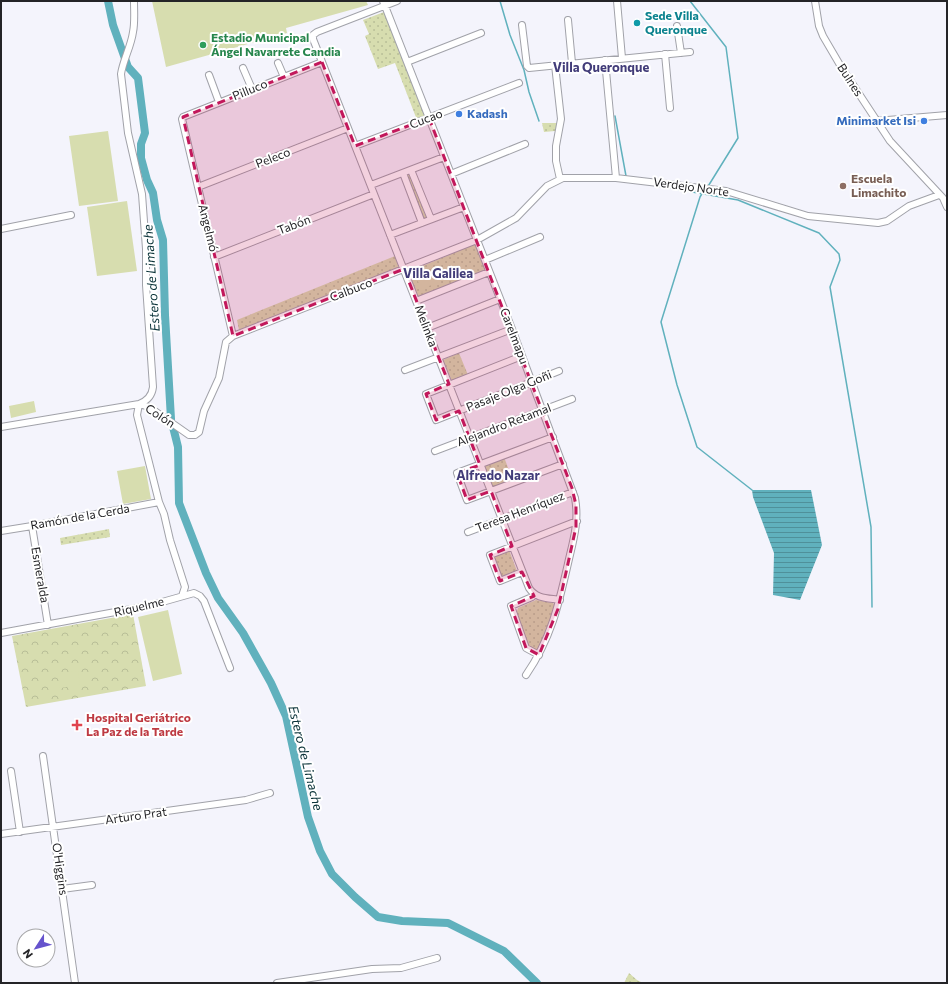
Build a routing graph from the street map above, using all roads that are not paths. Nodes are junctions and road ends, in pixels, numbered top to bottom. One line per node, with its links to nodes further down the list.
1 (134, 1): 70 (street)
2 (397, 1): 5 (street)
3 (617, 1): 13 (street)
4 (815, 1): 30 (street, Bulnes)
5 (384, 3): 15 (street, Melinka); 16 (street, Carelmapu)
6 (568, 20): 18 (street)
7 (522, 25): 19 (street)
8 (678, 26): 11 (street)
9 (481, 33): 16 (street)
10 (690, 52): 11 (street)
11 (681, 53): 12 (street)
12 (665, 54): 13 (street); 26 (street)
13 (622, 58): 14 (street)
14 (605, 60): 18 (street); 38 (street)
15 (322, 62): 22 (street, Pilluco); 31 (street, Melinka)
16 (407, 62): 28 (street, Carelmapu)
17 (278, 63): 22 (street)
18 (572, 64): 19 (street)
19 (555, 65): 39 (street)
20 (243, 68): 24 (street)
21 (209, 75): 25 (street)
22 (284, 77): 24 (street, Pilluco)
23 (519, 83): 28 (street, Cucao)
24 (252, 89): 25 (street, Pilluco)
25 (219, 102): 29 (street, Pilluco)
26 (670, 108)
27 (947, 115): 30 (street)
28 (429, 118): 33 (street, Cucao); 34 (street, Carelmapu)
29 (182, 121): 41 (street, Angelmó)
30 (876, 121): 43 (street, Bulnes)
31 (348, 128): 33 (street, Melinka); 41 (street, Peleco)
32 (525, 144): 37 (street)
33 (355, 146): 40 (street, Melinka)
34 (444, 157): 35 (street); 37 (street, Carelmapu)
35 (411, 170): 36 (street); 47 (street)
36 (403, 173): 40 (street); 48 (street)
37 (451, 174): 44 (street, Carelmapu)
38 (616, 178): 39 (street, Verdejo Norte); 43 (street, Verdejo Norte)
39 (560, 179): 52 (street, Verdejo Norte)
40 (371, 186): 42 (street, Melinka)
41 (198, 187): 53 (street, Angelmó)
42 (374, 194): 50 (street, Melinka); 53 (street, Tabón)
43 (939, 195): 45 (street, Bulnes)
44 (464, 207): 47 (street); 52 (street, Carelmapu)
45 (947, 207)
46 (71, 215): 49 (street)
47 (431, 220): 48 (street)
48 (422, 223): 50 (street)
49 (1, 229)
50 (390, 236): 55 (street, Melinka)
51 (540, 237): 54 (street)
52 (477, 240): 54 (street, Carelmapu); 55 (street, Calbuco)
53 (214, 257): 61 (street, Angelmó)
54 (485, 260): 56 (street, Carelmapu)
55 (404, 269): 58 (street, Melinka); 61 (street, Calbuco)
56 (490, 272): 57 (street, Carelmapu); 58 (street)
57 (500, 300): 59 (street); 60 (street, Carelmapu)
58 (416, 301): 59 (street, Melinka)
59 (427, 328): 64 (street, Melinka)
60 (512, 329): 63 (street, Carelmapu); 64 (street)
61 (233, 336): 62 (street, Calbuco)
62 (226, 342): 70 (street, Colón)
63 (522, 356): 67 (street, Carelmapu); 68 (street)
64 (438, 357): 65 (street); 68 (street, Melinka)
65 (405, 370)
66 (559, 371): 67 (street, Pasaje Olga Goñi)
67 (532, 382): 71 (street, Carelmapu); 72 (street, Pasaje Olga Goñi)
68 (449, 384): 72 (street, Melinka); 72 (street, Pasaje Olga Goñi)
69 (572, 399): 71 (street, Alejandro Retamal)
70 (139, 404): 73 (street, Colón); 81 (street)
71 (542, 410): 74 (street, Alejandro Retamal); 75 (street, Carelmapu)
72 (459, 411): 74 (street, Melinka)
73 (1, 427)
74 (470, 437): 76 (street, Alejandro Retamal); 78 (street, Melinka)
75 (553, 437): 77 (street, Carelmapu); 78 (street)
76 (435, 451)
77 (563, 464): 79 (street); 80 (street, Carelmapu)
78 (480, 465): 79 (street, Melinka); 79 (street)
79 (491, 491): 82 (street, Melinka)
80 (573, 492): 82 (street, Teresa Henríquez); 83 (street, Carelmapu)
81 (159, 502): 84 (street, Ramón de la Cerda); 90 (street)
82 (501, 519): 86 (street, Teresa Henríquez); 87 (street, Melinka)
83 (577, 521): 87 (street); 91 (street, Carelmapu)
84 (32, 526): 85 (street, Ramón de la Cerda); 92 (street, Esmeralda)
85 (1, 531)
86 (468, 532)
87 (512, 546): 88 (street, Melinka); 88 (street)
88 (522, 572): 89 (street, Melinka)
89 (534, 594): 91 (street); 94 (street)
90 (182, 596): 92 (street, Riquelme); 95 (street, Riquelme)
91 (560, 600): 94 (street, Carelmapu)
92 (48, 625): 93 (street, Riquelme)
93 (1, 633)
94 (539, 655): 96 (street, Carelmapu)
95 (230, 668)
96 (526, 675)
97 (43, 756): 100 (street, O'Higgins)
98 (11, 771): 101 (street)
99 (270, 793): 100 (street, Arturo Prat)
100 (54, 827): 101 (street, Arturo Prat); 104 (street, O'Higgins)
101 (20, 832): 102 (street, Arturo Prat)
102 (1, 834)
103 (92, 885): 104 (street)
104 (62, 889): 106 (street, O'Higgins)
105 (437, 958): 107 (street)
106 (75, 983)
107 (277, 983)

